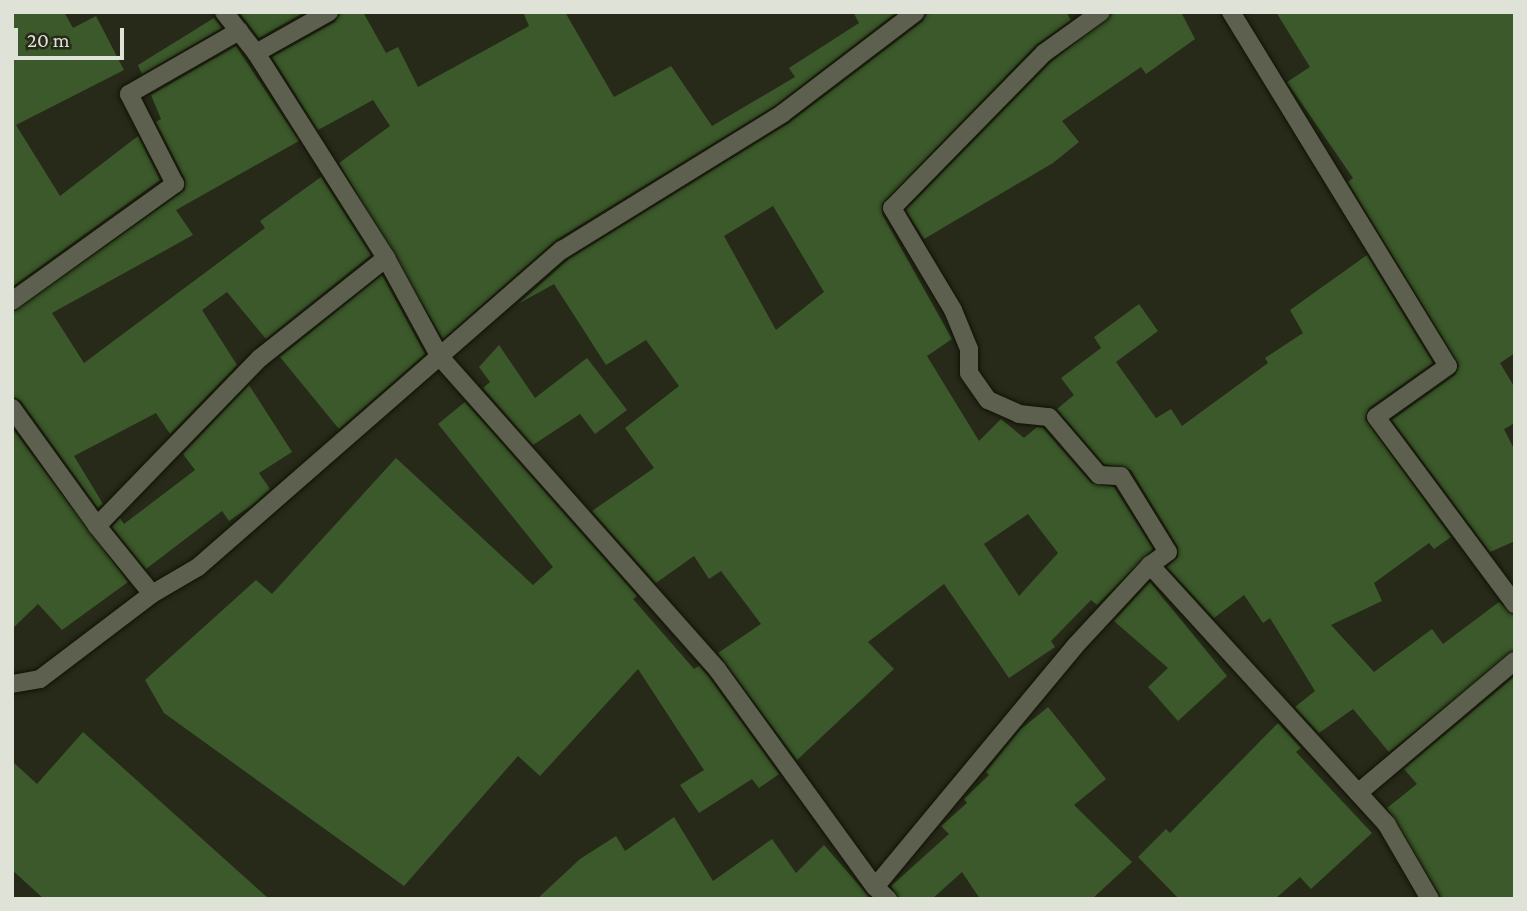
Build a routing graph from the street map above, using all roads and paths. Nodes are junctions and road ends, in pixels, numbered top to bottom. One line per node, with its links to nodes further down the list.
1 (224, 12): 6 (street)
2 (329, 12): 7 (street)
3 (916, 12): 10 (street)
4 (1101, 12): 13 (street)
5 (1231, 12): 15 (street)
6 (239, 31): 7 (street); 9 (street)
7 (256, 53): 8 (street)
8 (386, 258): 10 (street); 12 (street)
9 (12, 301)
10 (440, 357): 14 (street); 19 (street)
11 (12, 408): 12 (street)
12 (97, 526): 14 (street)
13 (1150, 565): 18 (street); 19 (street)
14 (152, 594): 17 (street)
15 (1515, 604)
16 (1515, 660): 18 (street)
17 (12, 684)
18 (1358, 793): 20 (street)
19 (882, 893)
20 (1430, 899)

